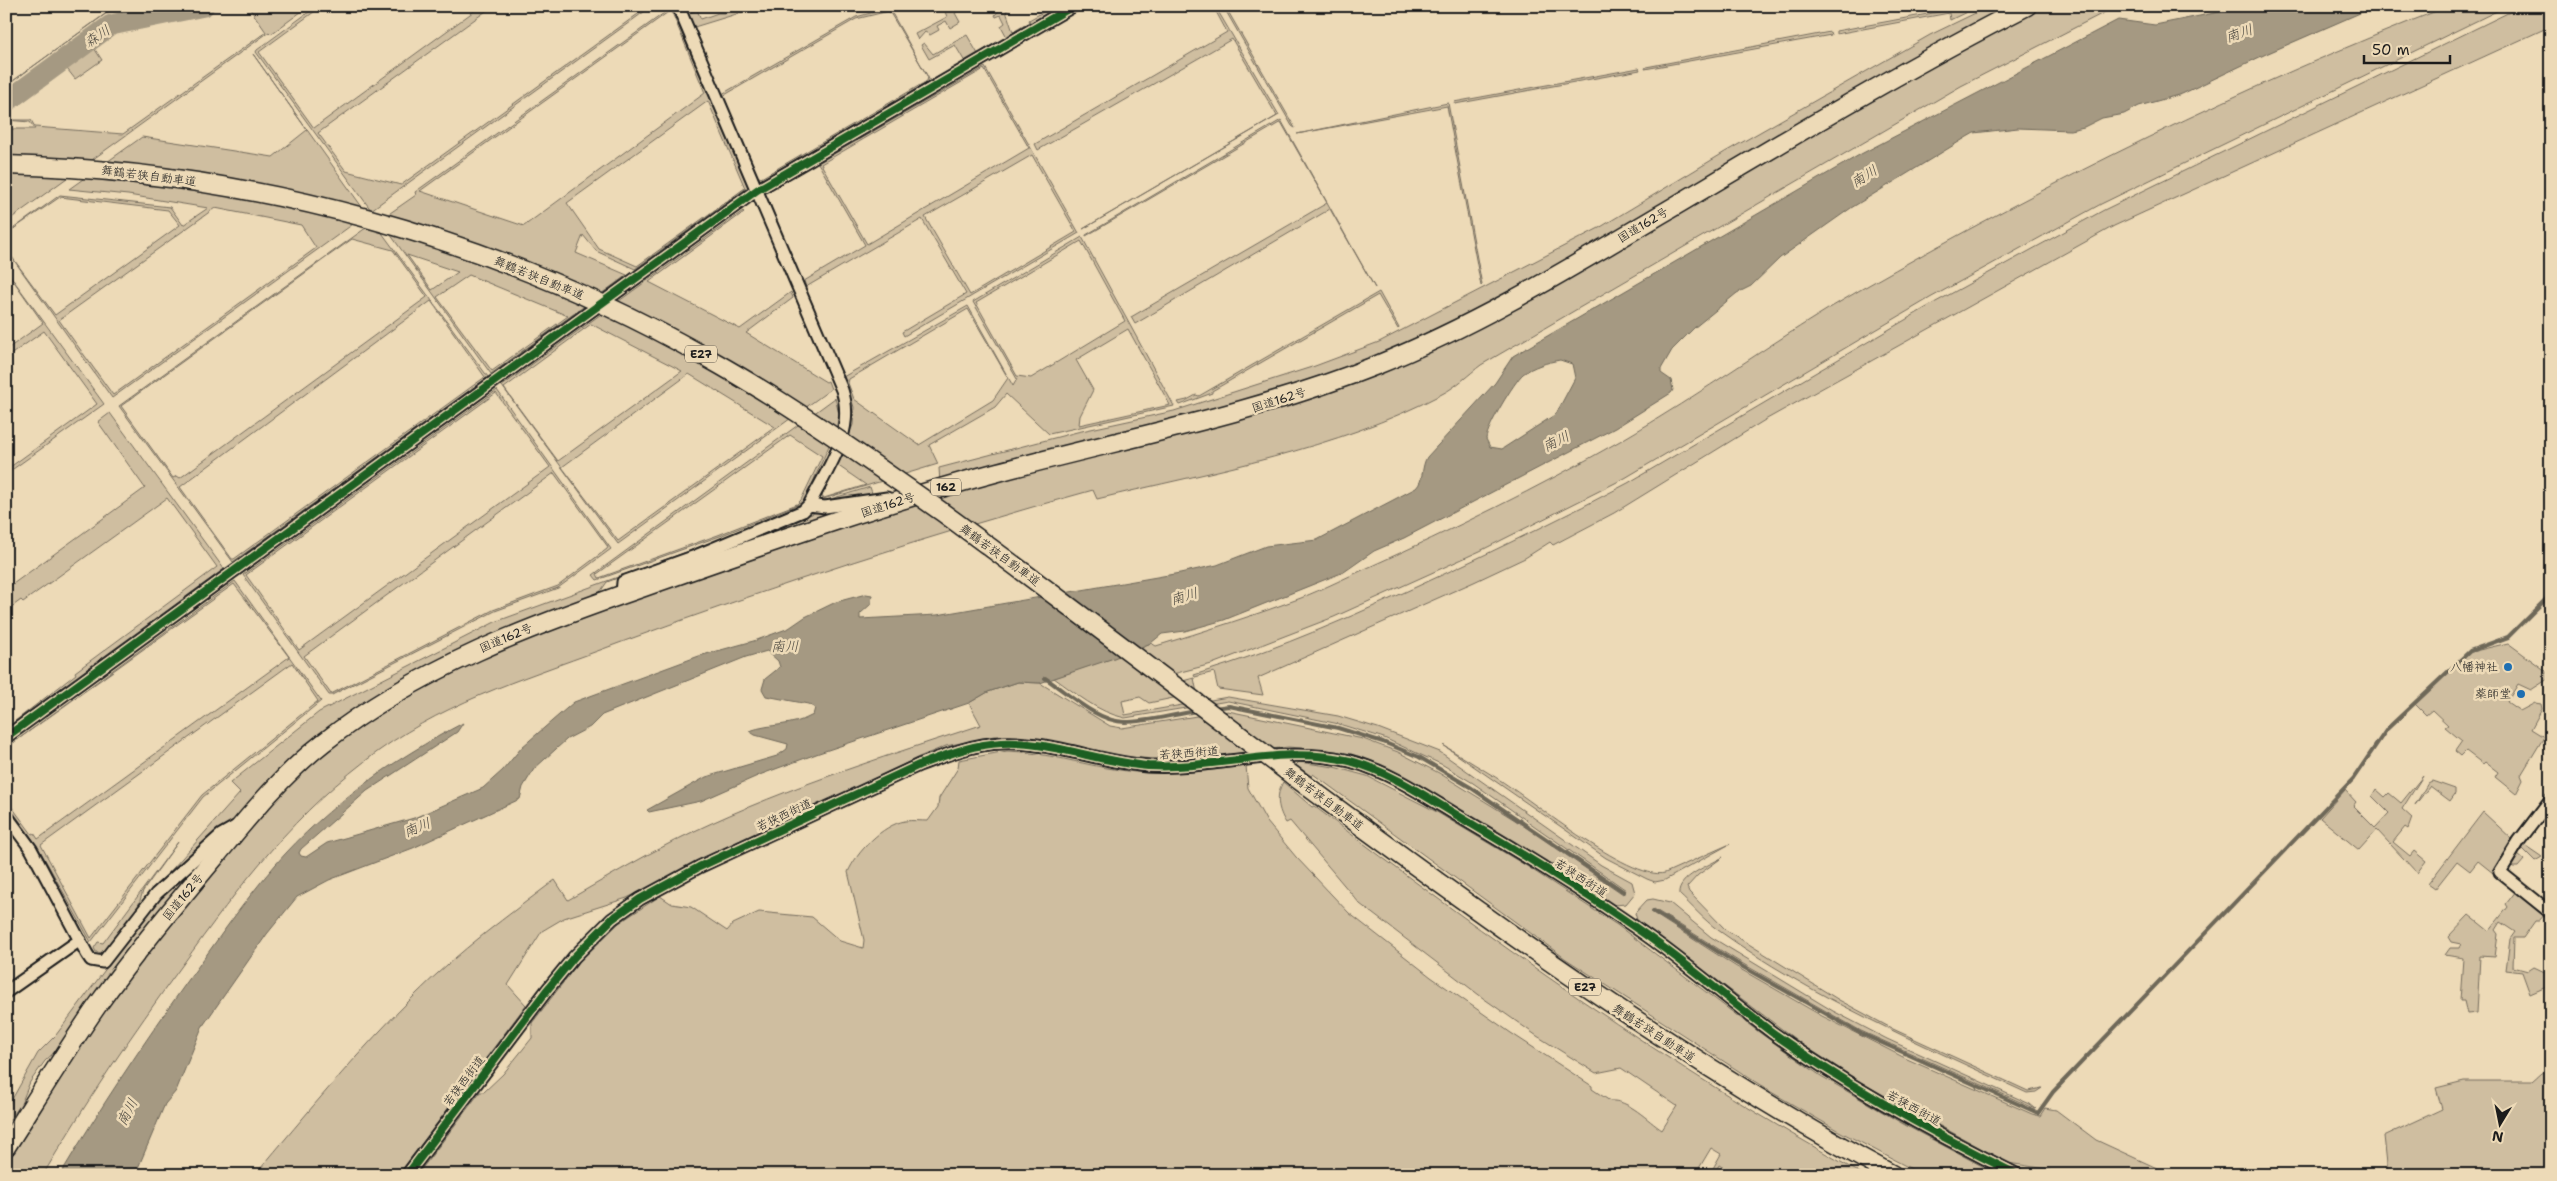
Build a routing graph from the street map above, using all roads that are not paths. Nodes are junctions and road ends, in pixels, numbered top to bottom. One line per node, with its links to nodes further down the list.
1 (678, 6): 5 (street)
2 (1073, 6): 5 (street)
3 (2027, 6): 6 (highway, 国道162号 / 162)
4 (6, 165): 18 (highway, 舞鶴若狭自動車道 / E27, bridge)
5 (757, 190): 7 (street); 9 (street)
6 (904, 499): 7 (street); 8 (highway, 国道162号 / 162)
7 (809, 506): 8 (street)
8 (622, 594): 12 (highway, 国道162号 / 162)
9 (6, 737)
10 (2551, 799): 13 (street)
11 (6, 814): 14 (street)
12 (240, 828): 14 (street); 16 (highway, 国道162号 / 162)
13 (2551, 913)
14 (80, 940): 15 (street)
15 (6, 992)
16 (6, 1147)
17 (407, 1175): 19 (street, 若狭西街道)
18 (1893, 1175)
19 (2018, 1175)

